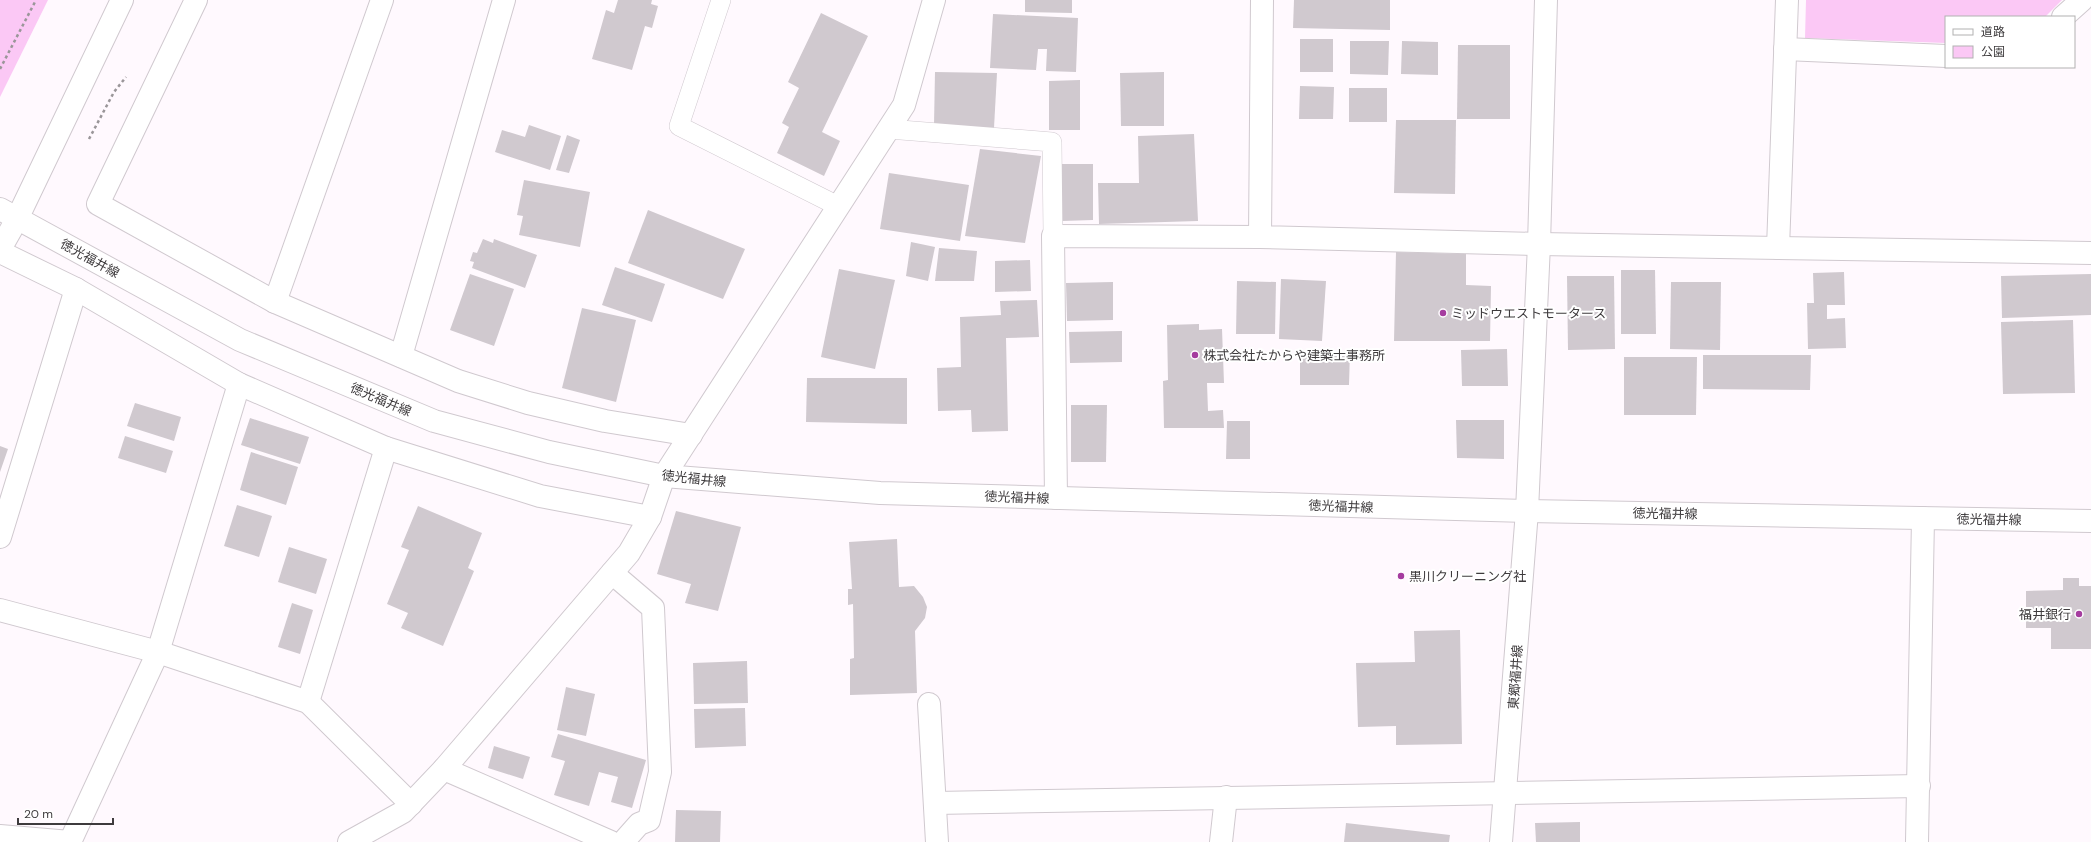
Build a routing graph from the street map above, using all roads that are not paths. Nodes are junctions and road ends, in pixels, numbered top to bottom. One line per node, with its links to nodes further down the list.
1 (122, 0): 16 (street)
2 (196, 0): 24 (street)
3 (382, 0): 24 (street)
4 (504, 0): 25 (street)
5 (721, 0): 15 (lane)
6 (934, 0): 14 (street)
7 (1262, 0): 18 (street)
8 (1546, 0): 19 (street, 東郷福井線)
9 (1787, 0): 12 (street)
10 (2082, 0): 11 (street)
11 (2064, 16)
12 (1785, 49): 13 (street); 20 (street)
13 (1945, 56)
14 (888, 129): 15 (street); 17 (lane)
15 (838, 206): 27 (street)
16 (7, 213): 21 (street); 29 (street, 徳光福井線)
17 (1053, 236): 18 (street); 30 (street)
18 (1260, 237): 19 (street)
19 (1539, 244): 20 (street); 31 (street, 東郷福井線)
20 (1778, 248): 22 (street)
21 (0, 250): 23 (street)
22 (2091, 253)
23 (76, 289): 26 (street); 35 (street)
24 (275, 302): 25 (street)
25 (401, 356): 27 (street)
26 (238, 384): 28 (street); 38 (street)
27 (691, 435): 29 (street)
28 (386, 448): 32 (street); 39 (street)
29 (664, 476): 30 (street, 徳光福井線); 32 (street)
30 (1056, 498): 31 (street, 徳光福井線)
31 (1527, 511): 33 (street, 徳光福井線); 43 (street, 東郷福井線)
32 (650, 517): 36 (street)
33 (1923, 518): 34 (street, 徳光福井線); 42 (street)
34 (2091, 521)
35 (0, 537)
36 (612, 573): 41 (street); 51 (street)
37 (0, 610): 38 (street)
38 (158, 652): 39 (street); 48 (street)
39 (308, 702): 46 (street)
40 (930, 704): 45 (street)
41 (444, 769): 46 (street); 50 (street)
42 (1918, 786): 43 (street); 55 (street)
43 (1506, 794): 44 (street); 54 (street, 東郷福井線)
44 (1226, 797): 45 (street); 53 (street)
45 (935, 803): 52 (street)
46 (411, 804): 49 (street)
47 (0, 836): 48 (street)
48 (70, 842)
49 (349, 842)
50 (611, 842)
51 (623, 842)
52 (937, 842)
53 (1221, 842)
54 (1501, 842)
55 (1917, 842)

